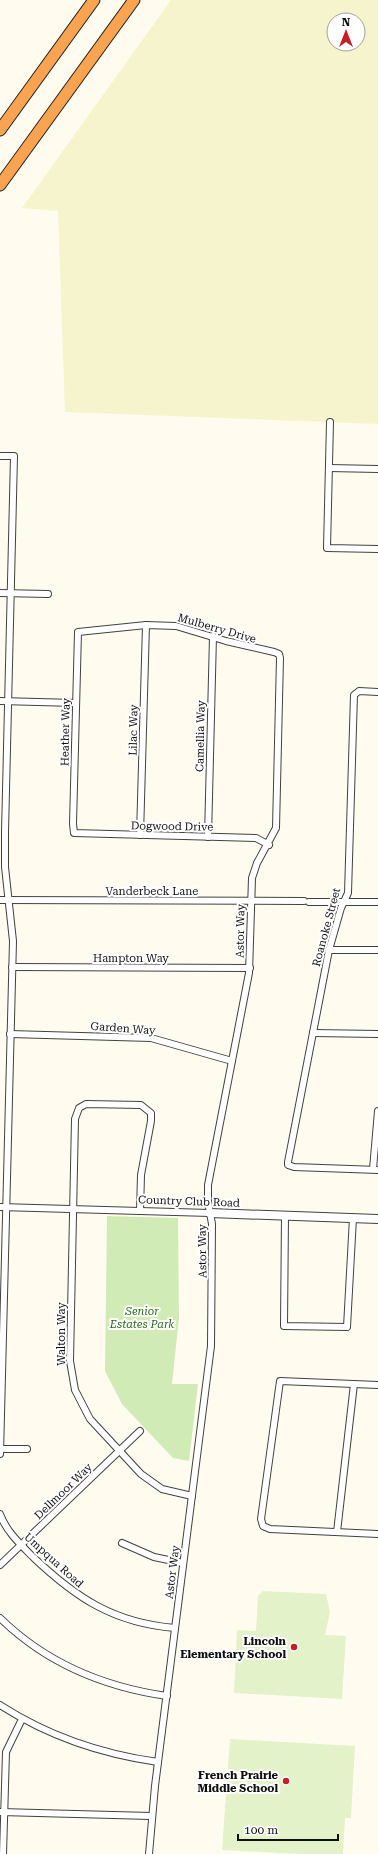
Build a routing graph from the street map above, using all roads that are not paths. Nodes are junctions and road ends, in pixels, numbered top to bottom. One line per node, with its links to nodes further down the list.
1 (94, 0): 3 (highway)
2 (134, 0): 4 (highway)
3 (0, 130)
4 (0, 185)
5 (330, 422): 7 (street)
6 (0, 456): 11 (street)
7 (329, 468): 8 (street); 9 (street)
8 (378, 470)
9 (378, 549)
10 (0, 593): 11 (street)
11 (11, 593): 12 (street); 19 (street)
12 (48, 594)
13 (146, 625): 14 (street, Mulberry Drive); 15 (street, Mulberry Drive); 25 (street, Lilac Way)
14 (78, 632): 20 (street, Heather Way)
15 (213, 636): 16 (street, Mulberry Drive); 26 (street, Camellia Way)
16 (279, 654): 27 (street, Astor Way)
17 (378, 692): 31 (street, Roanoke Street)
18 (0, 701): 19 (street)
19 (9, 701): 20 (street); 22 (street)
20 (76, 703): 24 (street, Heather Way)
21 (0, 767): 22 (street)
22 (7, 767): 23 (street)
23 (3, 832): 29 (street)
24 (74, 832): 25 (street, Dogwood Drive)
25 (140, 835): 26 (street, Dogwood Drive)
26 (208, 837): 27 (street, Dogwood Drive)
27 (268, 845): 30 (street, Astor Way)
28 (0, 900): 29 (street, Vanderbeck Lane)
29 (9, 900): 30 (street, Vanderbeck Lane); 35 (street)
30 (251, 902): 31 (street, Vanderbeck Lane); 36 (street, Astor Way)
31 (344, 902): 32 (street, Vanderbeck Lane); 33 (street, Roanoke Street)
32 (378, 902)
33 (329, 950): 34 (street); 37 (street, Roanoke Street)
34 (378, 950)
35 (12, 967): 36 (street, Hampton Way); 38 (street)
36 (250, 968): 40 (street, Astor Way)
37 (313, 1033): 39 (street); 42 (street, Roanoke Street)
38 (10, 1034): 40 (street, Garden Way); 43 (street)
39 (378, 1034)
40 (232, 1061): 46 (street, Astor Way)
41 (378, 1110): 42 (street)
42 (376, 1170)
43 (3, 1207): 44 (street, Country Club Road); 53 (street)
44 (73, 1210): 45 (street, Country Club Road); 45 (street, Walton Way); 55 (street, Walton Way)
45 (140, 1211): 46 (street, Country Club Road)
46 (210, 1213): 47 (street, Country Club Road); 57 (street, Astor Way)
47 (284, 1215): 48 (street, Country Club Road); 48 (street)
48 (353, 1218): 49 (street, Country Club Road)
49 (378, 1219)
50 (354, 1384): 51 (street); 59 (street); 59 (street)
51 (378, 1385)
52 (140, 1430): 55 (street, Dellmoor Way)
53 (0, 1448): 54 (street); 56 (street)
54 (27, 1449)
55 (118, 1452): 57 (street, Walton Way); 62 (street, Dellmoor Way)
56 (0, 1454)
57 (192, 1496): 63 (street, Astor Way)
58 (0, 1514): 62 (street, Umpqua Road)
59 (337, 1532): 60 (street)
60 (378, 1534)
61 (122, 1543): 63 (street)
62 (22, 1545): 64 (street, Dellmoor Way); 66 (street, Umpqua Road)
63 (183, 1563): 66 (street, Astor Way)
64 (0, 1565)
65 (0, 1618): 67 (street)
66 (175, 1628): 67 (street, Astor Way)
67 (167, 1696): 70 (street, Astor Way)
68 (0, 1705): 69 (street)
69 (22, 1719): 70 (street); 71 (street)
70 (158, 1762): 72 (street, Astor Way)
71 (2, 1812): 72 (street); 73 (street)
72 (151, 1816): 74 (street, Astor Way)
73 (3, 1854)
74 (149, 1854)

